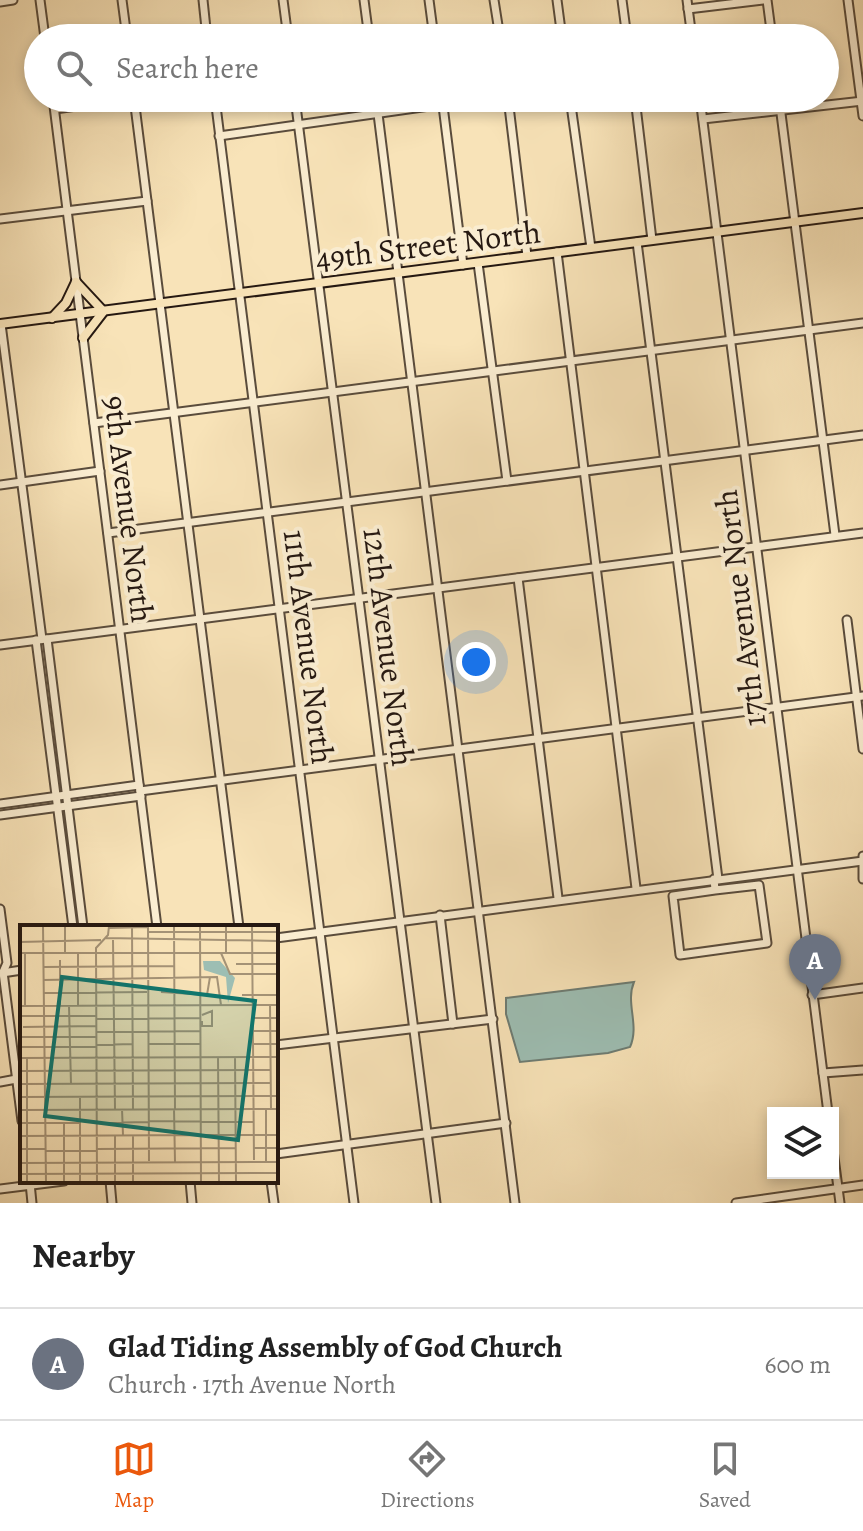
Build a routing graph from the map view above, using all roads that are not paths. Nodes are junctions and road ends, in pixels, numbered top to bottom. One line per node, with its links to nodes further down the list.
1 (13, 0): 14 (street)
2 (40, 0): 16 (street)
3 (122, 0): 17 (street)
4 (203, 0): 18 (street)
5 (283, 0): 19 (street)
6 (364, 0): 20 (street)
7 (429, 0): 21 (street)
8 (494, 0): 22 (street)
9 (557, 0): 23 (street)
10 (622, 0): 24 (street)
11 (687, 0): 15 (street)
12 (765, 0): 15 (street); 26 (street)
13 (848, 0): 27 (street)
14 (0, 2)
15 (688, 9): 25 (street)
16 (43, 24)
17 (125, 24)
18 (206, 24)
19 (286, 24)
20 (367, 24)
21 (432, 24)
22 (498, 24)
23 (560, 24)
24 (625, 24)
25 (690, 24)
26 (769, 24)
27 (862, 101): 28 (street); 42 (street)
28 (839, 104)
29 (55, 112): 47 (street, 9th Avenue North)
30 (136, 112): 46 (street)
31 (216, 112): 45 (street, 11th Avenue North)
32 (297, 112): 44 (street, 12th Avenue North)
33 (383, 112): 41 (street)
34 (443, 112): 58 (street)
35 (510, 112): 56 (street)
36 (572, 112): 54 (street)
37 (637, 112): 52 (street)
38 (702, 112): 43 (street, 17th Avenue North)
39 (771, 112): 43 (street)
40 (781, 112): 50 (street)
41 (378, 113): 44 (street); 59 (street)
42 (863, 116)
43 (703, 119): 51 (street, 17th Avenue North)
44 (299, 124): 45 (street); 61 (street, 12th Avenue North)
45 (219, 136): 62 (street, 11th Avenue North)
46 (147, 201): 47 (street); 63 (street)
47 (67, 211): 49 (street); 60 (street, 9th Avenue North)
48 (863, 213): 50 (main road, 49th Street North)
49 (0, 219)
50 (795, 222): 51 (main road, 49th Street North); 69 (street)
51 (717, 232): 52 (main road, 49th Street North); 71 (street, 17th Avenue North)
52 (652, 240): 53 (main road, 49th Street North)
53 (637, 242): 54 (main road, 49th Street North); 72 (street)
54 (591, 248): 55 (main road, 49th Street North)
55 (557, 252): 56 (main road, 49th Street North); 73 (street)
56 (527, 256): 57 (main road, 49th Street North)
57 (478, 263): 58 (main road, 49th Street North); 74 (street)
58 (463, 265): 59 (main road, 49th Street North)
59 (398, 273): 61 (main road, 49th Street North); 75 (street)
60 (76, 282): 64 (main road); 65 (street, 9th Avenue North); 66 (main road)
61 (318, 283): 62 (main road, 49th Street North); 76 (street, 12th Avenue North)
62 (240, 293): 63 (main road, 49th Street North); 77 (street, 11th Avenue North)
63 (160, 304): 64 (main road, 49th Street North); 78 (street)
64 (103, 311): 65 (main road, 49th Street North); 70 (main road)
65 (80, 314): 66 (main road, 49th Street North); 70 (street, 9th Avenue North)
66 (52, 318): 68 (main road, 49th Street North)
67 (863, 323): 69 (street)
68 (0, 324): 87 (street)
69 (809, 330): 71 (street); 81 (street)
70 (83, 338): 79 (street, 9th Avenue North)
71 (731, 340): 72 (street); 82 (street, 17th Avenue North)
72 (651, 350): 73 (street); 83 (street)
73 (572, 360): 74 (street); 85 (street)
74 (491, 370): 75 (street); 86 (street)
75 (411, 380): 76 (street); 89 (street)
76 (332, 392): 77 (street); 90 (street, 12th Avenue North)
77 (253, 402): 78 (street); 91 (street, 11th Avenue North)
78 (174, 412): 79 (street); 92 (street)
79 (94, 423): 84 (street, 9th Avenue North)
80 (863, 435): 81 (street)
81 (823, 440): 82 (street); 95 (street)
82 (745, 450): 83 (street); 96 (street, 17th Avenue North)
83 (667, 460): 85 (street); 97 (street)
84 (100, 471): 87 (street); 93 (street, 9th Avenue North)
85 (585, 471): 86 (street); 98 (street)
86 (507, 481): 89 (street)
87 (20, 482): 88 (street); 106 (street)
88 (0, 485)
89 (426, 492): 90 (street); 100 (street)
90 (346, 502): 91 (street); 101 (street, 12th Avenue North)
91 (267, 512): 92 (street); 102 (street, 11th Avenue North)
92 (188, 522): 93 (street); 103 (street)
93 (108, 533): 105 (street, 9th Avenue North)
94 (863, 533): 95 (street)
95 (835, 535): 96 (street)
96 (758, 547): 97 (street); 109 (street, 17th Avenue North)
97 (677, 559): 98 (street); 110 (street)
98 (597, 568): 99 (street); 111 (street)
99 (518, 578): 100 (street); 112 (street)
100 (438, 588): 101 (street); 114 (street)
101 (359, 598): 102 (street); 115 (street, 12th Avenue North)
102 (280, 608): 103 (street); 116 (street, 11th Avenue North)
103 (200, 618): 105 (street); 117 (street)
104 (847, 620): 108 (street)
105 (120, 629): 106 (street); 118 (street, 9th Avenue North)
106 (41, 640): 107 (street); 119 (street); 120 (street)
107 (0, 645)
108 (860, 697): 109 (street); 113 (street)
109 (776, 708): 110 (street); 126 (street, 17th Avenue North)
110 (696, 719): 111 (street); 127 (street)
111 (618, 730): 112 (street); 129 (street)
112 (539, 740): 114 (street); 131 (street)
113 (863, 749)
114 (459, 751): 115 (street); 133 (street)
115 (380, 759): 116 (street); 135 (street, 12th Avenue North)
116 (300, 770): 117 (street); 140 (street, 11th Avenue North)
117 (220, 780): 118 (street); 139 (street)
118 (140, 791): 119 (street); 122 (street); 138 (street, 9th Avenue North)
119 (67, 795): 120 (street); 122 (street)
120 (56, 796): 121 (street); 123 (street)
121 (0, 804)
122 (68, 806): 123 (street); 137 (street)
123 (57, 808): 124 (street); 136 (street)
124 (0, 815)
125 (862, 859): 126 (street); 128 (street)
126 (797, 869): 127 (street); 144 (street, 17th Avenue North)
127 (716, 879): 129 (street); 130 (street)
128 (863, 879)
129 (636, 888): 131 (street)
130 (715, 890): 130 (street)
131 (558, 898): 133 (street)
132 (0, 909): 142 (street)
133 (480, 910): 134 (street); 145 (street)
134 (440, 915): 135 (street); 146 (street)
135 (398, 921): 140 (street); 147 (street, 12th Avenue North)
136 (73, 925)
137 (83, 925)
138 (157, 925)
139 (239, 925)
140 (320, 931): 141 (street); 148 (street, 11th Avenue North)
141 (278, 938)
142 (1, 971): 152 (street)
143 (863, 988): 144 (street)
144 (812, 995): 151 (street, 17th Avenue North)
145 (493, 1019): 146 (street); 155 (street)
146 (453, 1024): 147 (street)
147 (412, 1029): 148 (street); 156 (street, 12th Avenue North)
148 (334, 1038): 149 (street); 157 (street, 11th Avenue North)
149 (278, 1045)
150 (863, 1070): 151 (street)
151 (823, 1073): 154 (street, 17th Avenue North)
152 (19, 1079): 153 (street)
153 (0, 1082)
154 (827, 1107)
155 (506, 1123): 156 (street); 174 (street)
156 (427, 1135): 157 (street); 173 (street, 12th Avenue North)
157 (347, 1145): 158 (street); 172 (street, 11th Avenue North)
158 (278, 1154)
159 (837, 1179): 165 (street)
160 (30, 1183): 166 (street); 168 (street)
161 (110, 1183): 169 (street)
162 (190, 1183): 170 (street)
163 (271, 1183): 171 (street)
164 (863, 1185): 165 (street)
165 (838, 1188): 167 (street); 176 (street)
166 (0, 1189)
167 (758, 1202): 175 (street)
168 (32, 1203)
169 (112, 1203)
170 (192, 1203)
171 (274, 1203)
172 (354, 1203)
173 (436, 1203)
174 (515, 1203)
175 (736, 1203)
176 (840, 1203)

